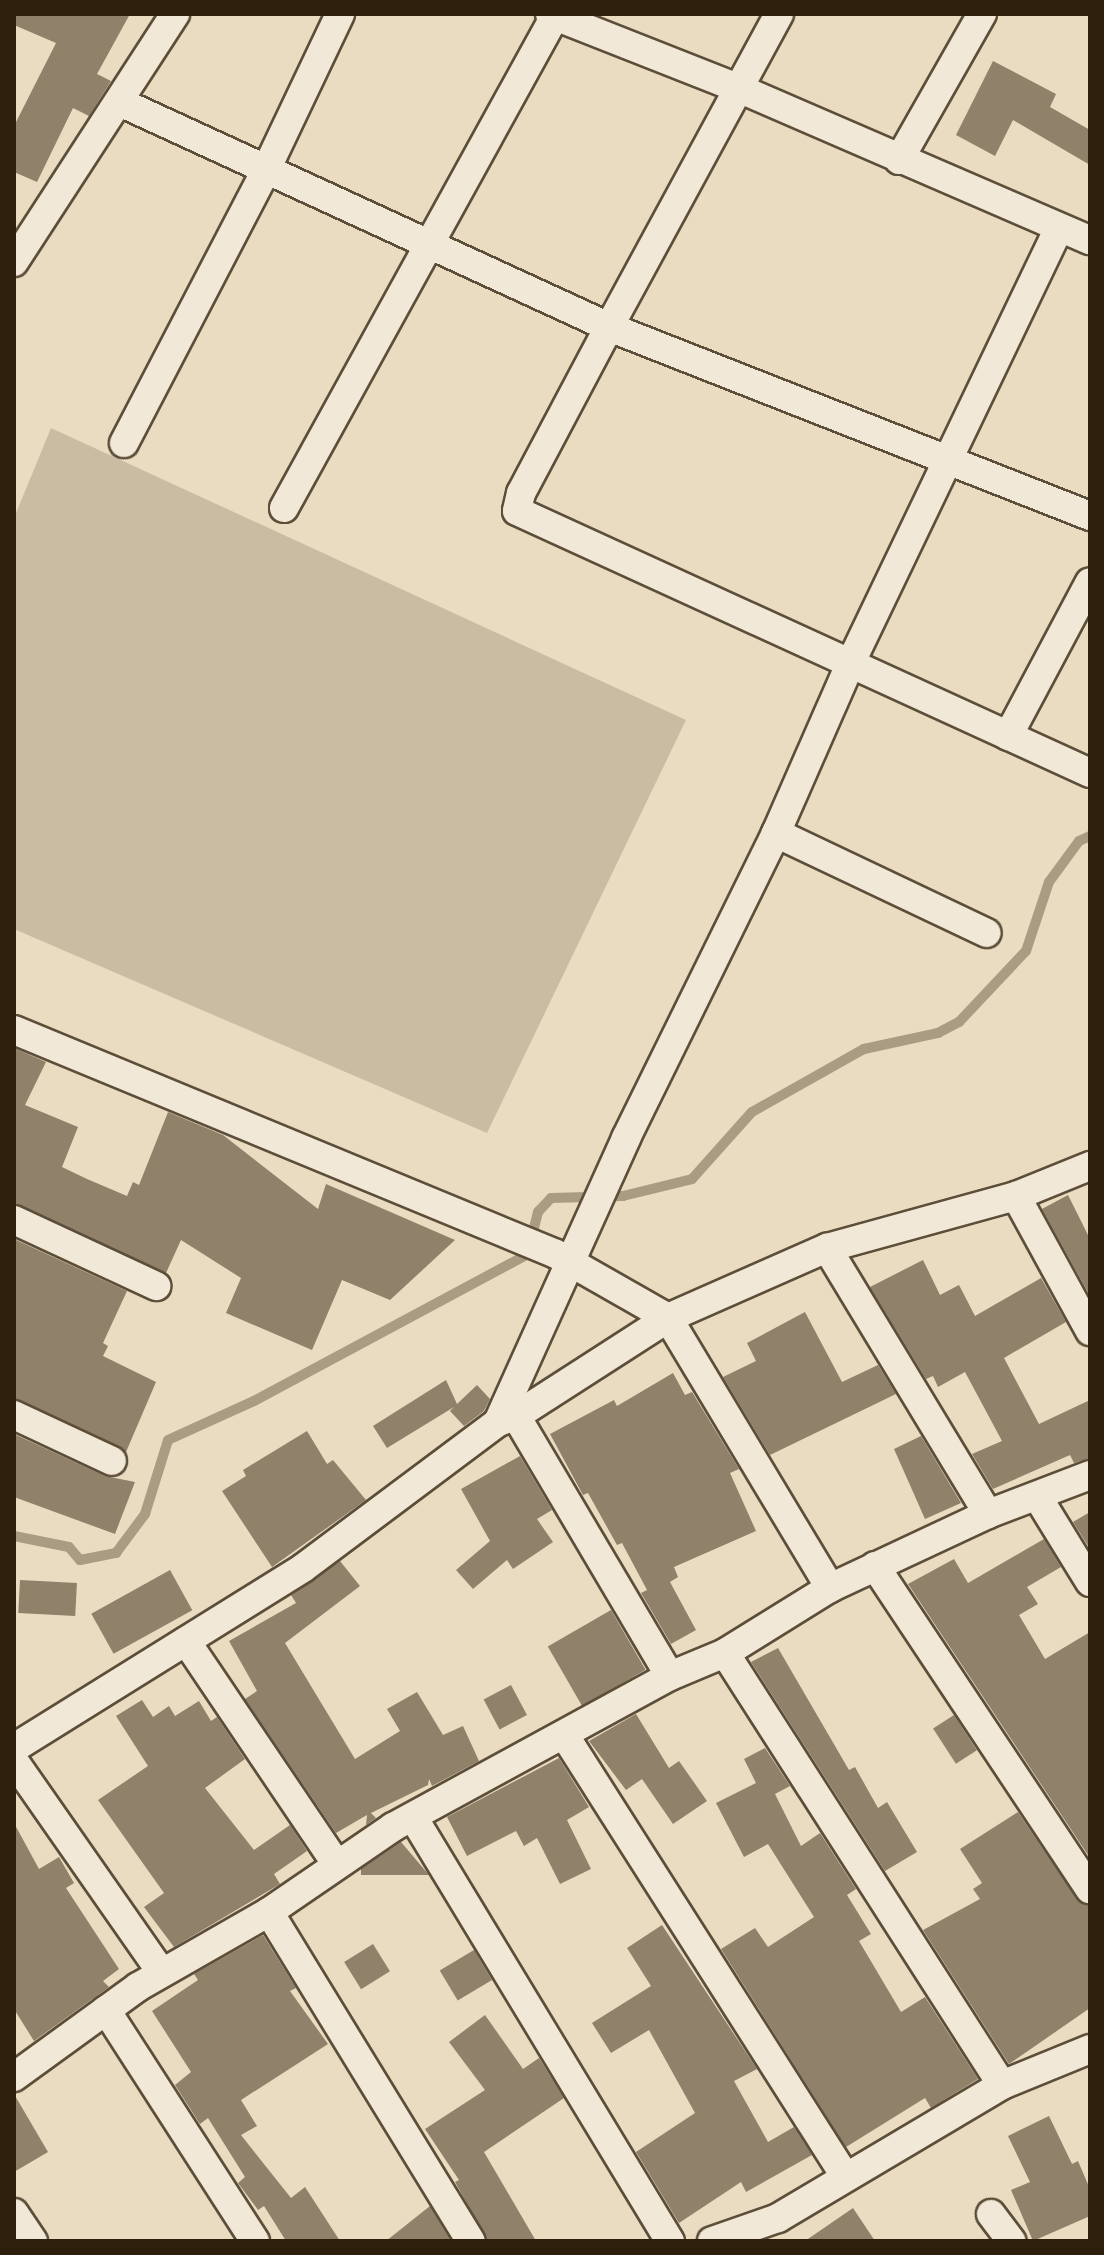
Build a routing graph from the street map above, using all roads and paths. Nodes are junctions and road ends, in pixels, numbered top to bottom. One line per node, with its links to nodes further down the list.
1 (175, 14): 7 (street)
2 (340, 14): 9 (street)
3 (779, 14): 6 (street)
4 (982, 14): 8 (street)
5 (554, 15): 6 (street); 12 (street)
6 (738, 88): 8 (street); 14 (street)
7 (122, 103): 9 (street); 13 (street)
8 (899, 160): 10 (street)
9 (265, 172): 12 (street); 15 (street)
10 (1059, 228): 11 (street); 16 (street)
11 (1090, 240)
12 (431, 244): 14 (street); 17 (street)
13 (14, 262)
14 (609, 327): 16 (street); 20 (street)
15 (124, 443)
16 (946, 461): 18 (street); 20 (street)
17 (284, 508)
18 (1090, 516)
19 (1090, 582): 21 (street)
20 (852, 660): 21 (street); 23 (street)
21 (1008, 736): 22 (street)
22 (1090, 773)
23 (776, 833): 24 (street); 30 (street)
24 (987, 933)
25 (14, 1030): 30 (street)
26 (1090, 1166): 27 (street)
27 (1016, 1196): 29 (street); 33 (street)
28 (14, 1220): 31 (street)
29 (827, 1248): 32 (street); 39 (street)
30 (573, 1266): 32 (street); 35 (street)
31 (156, 1286)
32 (668, 1318): 35 (street); 42 (street)
33 (1090, 1331)
34 (14, 1415): 36 (street)
35 (507, 1419): 43 (street); 45 (street)
36 (112, 1461)
37 (1090, 1475): 38 (street)
38 (1037, 1496): 39 (street); 41 (street)
39 (988, 1514): 40 (street)
40 (875, 1566): 42 (street); 51 (street)
41 (1090, 1582)
42 (830, 1588): 44 (street)
43 (186, 1641): 47 (street); 50 (street)
44 (725, 1653): 45 (street); 57 (street)
45 (670, 1676): 46 (street)
46 (565, 1736): 49 (street); 58 (street)
47 (14, 1748)
48 (14, 1761): 53 (street)
49 (413, 1817): 50 (street); 65 (street)
50 (336, 1863): 52 (street)
51 (1090, 1889)
52 (269, 1912): 53 (street); 64 (street)
53 (161, 1972): 54 (street)
54 (106, 2010): 56 (street); 63 (street)
55 (1090, 2049): 57 (street)
56 (14, 2077)
57 (1002, 2085): 58 (street)
58 (845, 2176): 61 (street)
59 (14, 2213): 62 (street)
60 (991, 2214): 67 (street)
61 (785, 2230): 66 (street)
62 (33, 2241)
63 (255, 2241)
64 (471, 2241)
65 (670, 2241)
66 (712, 2241)
67 (1011, 2241)

